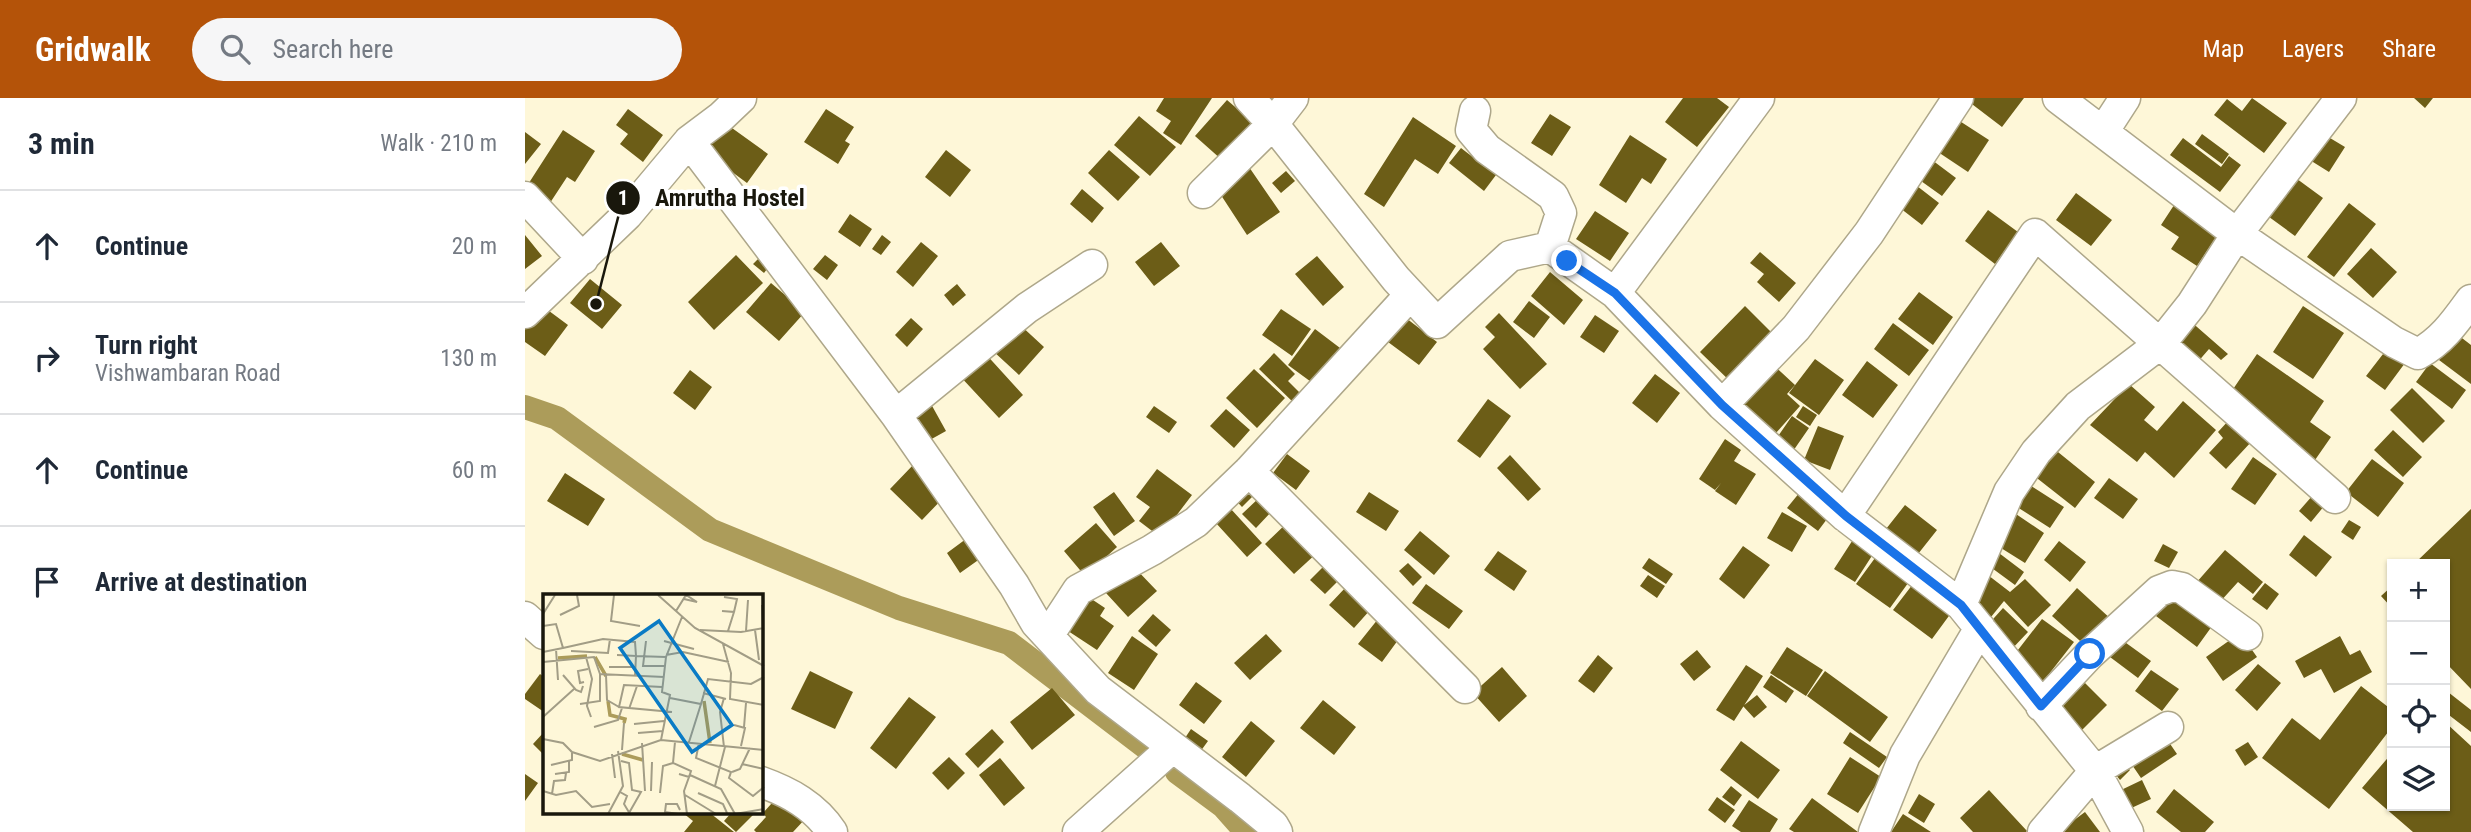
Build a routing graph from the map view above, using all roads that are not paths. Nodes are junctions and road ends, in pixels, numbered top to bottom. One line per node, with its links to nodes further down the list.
1 (741, 98): 12 (street)
2 (1249, 98): 10 (street)
3 (1293, 98): 10 (street)
4 (1759, 98): 19 (street)
5 (1958, 98): 24 (street)
6 (2058, 98): 11 (street)
7 (2125, 98): 11 (street)
8 (2341, 98): 15 (street)
9 (1475, 111): 16 (street)
10 (1273, 124): 13 (street); 20 (street)
11 (2103, 132): 15 (street)
12 (689, 141): 17 (street); 25 (street)
13 (1203, 192)
14 (525, 197): 17 (street)
15 (2237, 233): 21 (street); 23 (street)
16 (1550, 247): 19 (street); 20 (street)
17 (583, 259): 22 (street)
18 (1092, 265): 25 (street)
19 (1615, 293): 24 (street)
20 (1410, 295): 26 (street)
21 (2471, 300)
22 (525, 313)
23 (2161, 343): 27 (street); 28 (street); 29 (street)
24 (1722, 405): 28 (street)
25 (896, 415): 34 (street)
26 (1249, 471): 34 (street); 35 (street)
27 (2335, 498)
28 (1846, 516): 29 (street)
29 (1961, 605): 31 (street)
30 (525, 617): 32 (street)
31 (1980, 628): 36 (street); 44 (street)
32 (543, 633)
33 (2248, 635): 36 (street)
34 (1048, 636): 38 (street)
35 (1465, 688)
36 (2041, 706): 39 (street)
37 (2168, 727): 39 (street)
38 (1173, 747): 42 (street); 43 (street)
39 (2095, 771): 45 (street); 46 (street)
40 (763, 783): 41 (street)
41 (832, 832)
42 (1079, 832)
43 (1277, 832)
44 (1874, 832)
45 (2043, 832)
46 (2128, 832)

